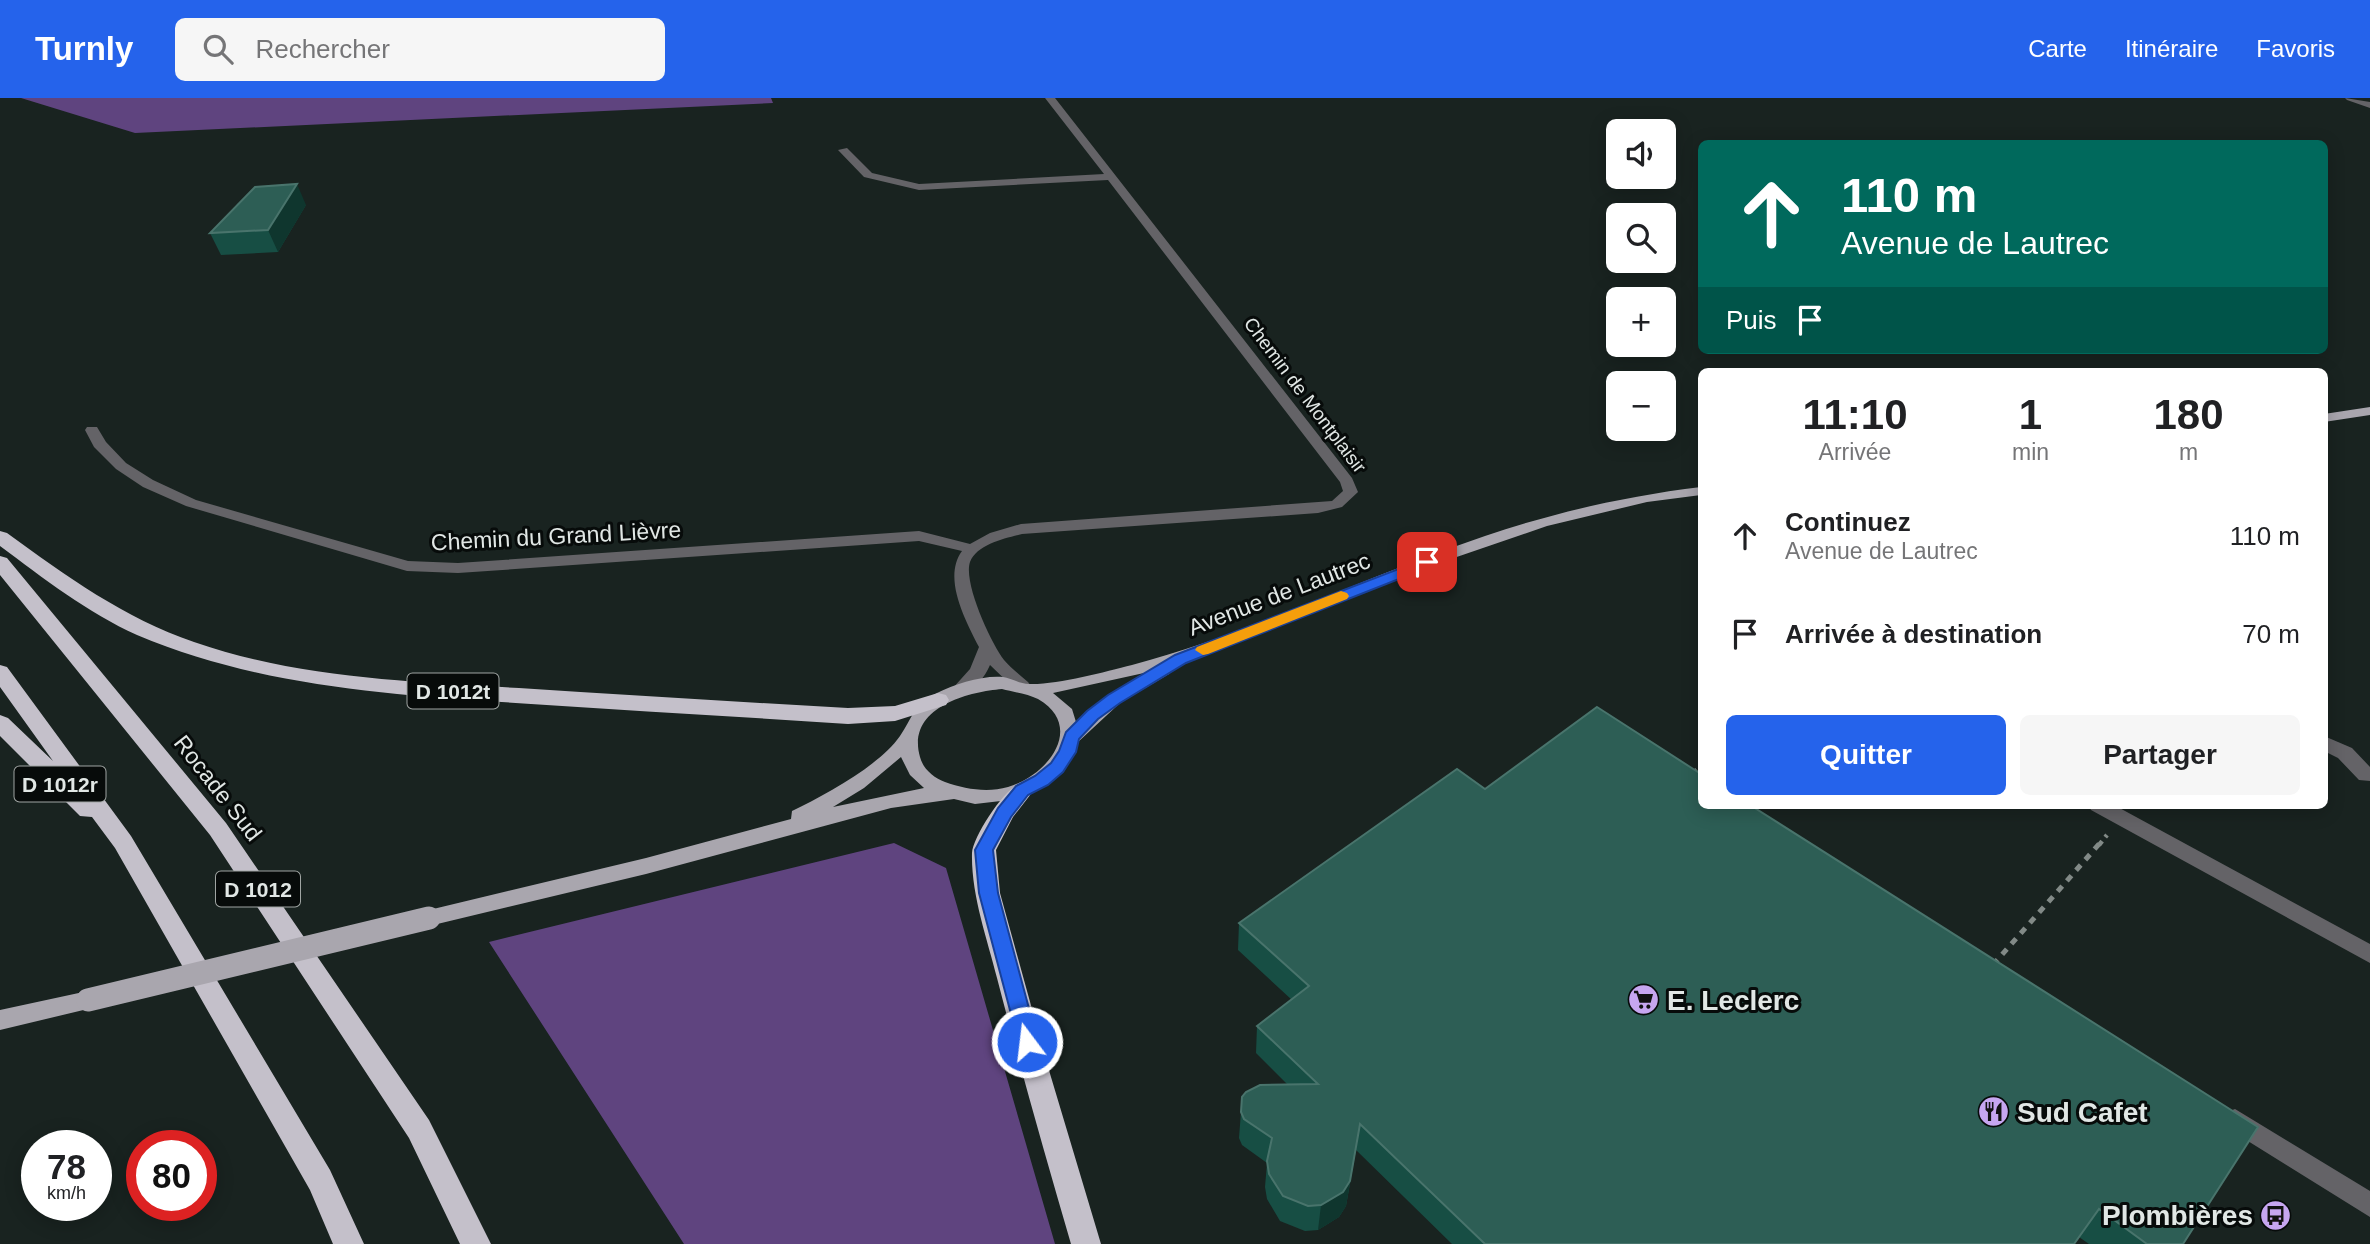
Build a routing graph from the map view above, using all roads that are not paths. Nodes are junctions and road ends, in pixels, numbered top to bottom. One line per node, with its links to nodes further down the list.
1 (1051, 98): 5 (street, Chemin de Montplaisir)
2 (2350, 98): 3 (street)
3 (2370, 105)
4 (843, 150): 5 (street)
5 (1111, 177): 13 (street, Chemin de Montplaisir)
6 (2370, 404): 8 (main road)
7 (2370, 411): 8 (main road)
8 (2353, 412): 9 (main road)
9 (2328, 417)
10 (92, 430): 13 (street, Chemin du Grand Lièvre)
11 (1698, 491): 16 (main road, Avenue de Lautrec)
12 (0, 537): 20 (highway, D 1012t)
13 (973, 549): 15 (street)
14 (0, 562): 36 (highway, Rocade Sud / D 1012)
15 (988, 647): 18 (street); 19 (street)
16 (1181, 659): 18 (main road, Avenue de Lautrec); 22 (main road)
17 (0, 671): 30 (highway)
18 (1028, 687): 19 (main road); 22 (main road)
19 (961, 690): 20 (main road)
20 (938, 700): 23 (main road)
21 (0, 723): 30 (highway, D 1012r)
22 (1072, 737): 26 (main road)
23 (909, 738): 27 (main road); 29 (main road)
24 (2328, 745): 25 (street)
25 (2366, 775)
26 (1022, 790): 27 (main road); 37 (highway)
27 (950, 793): 29 (main road)
28 (2105, 809): 31 (street)
29 (761, 835): 32 (main road, bridge)
30 (123, 842): 35 (highway)
31 (2370, 954)
32 (0, 1020)
33 (2220, 1110): 34 (street)
34 (2370, 1205)
35 (349, 1244)
36 (476, 1244)
37 (1086, 1244)

